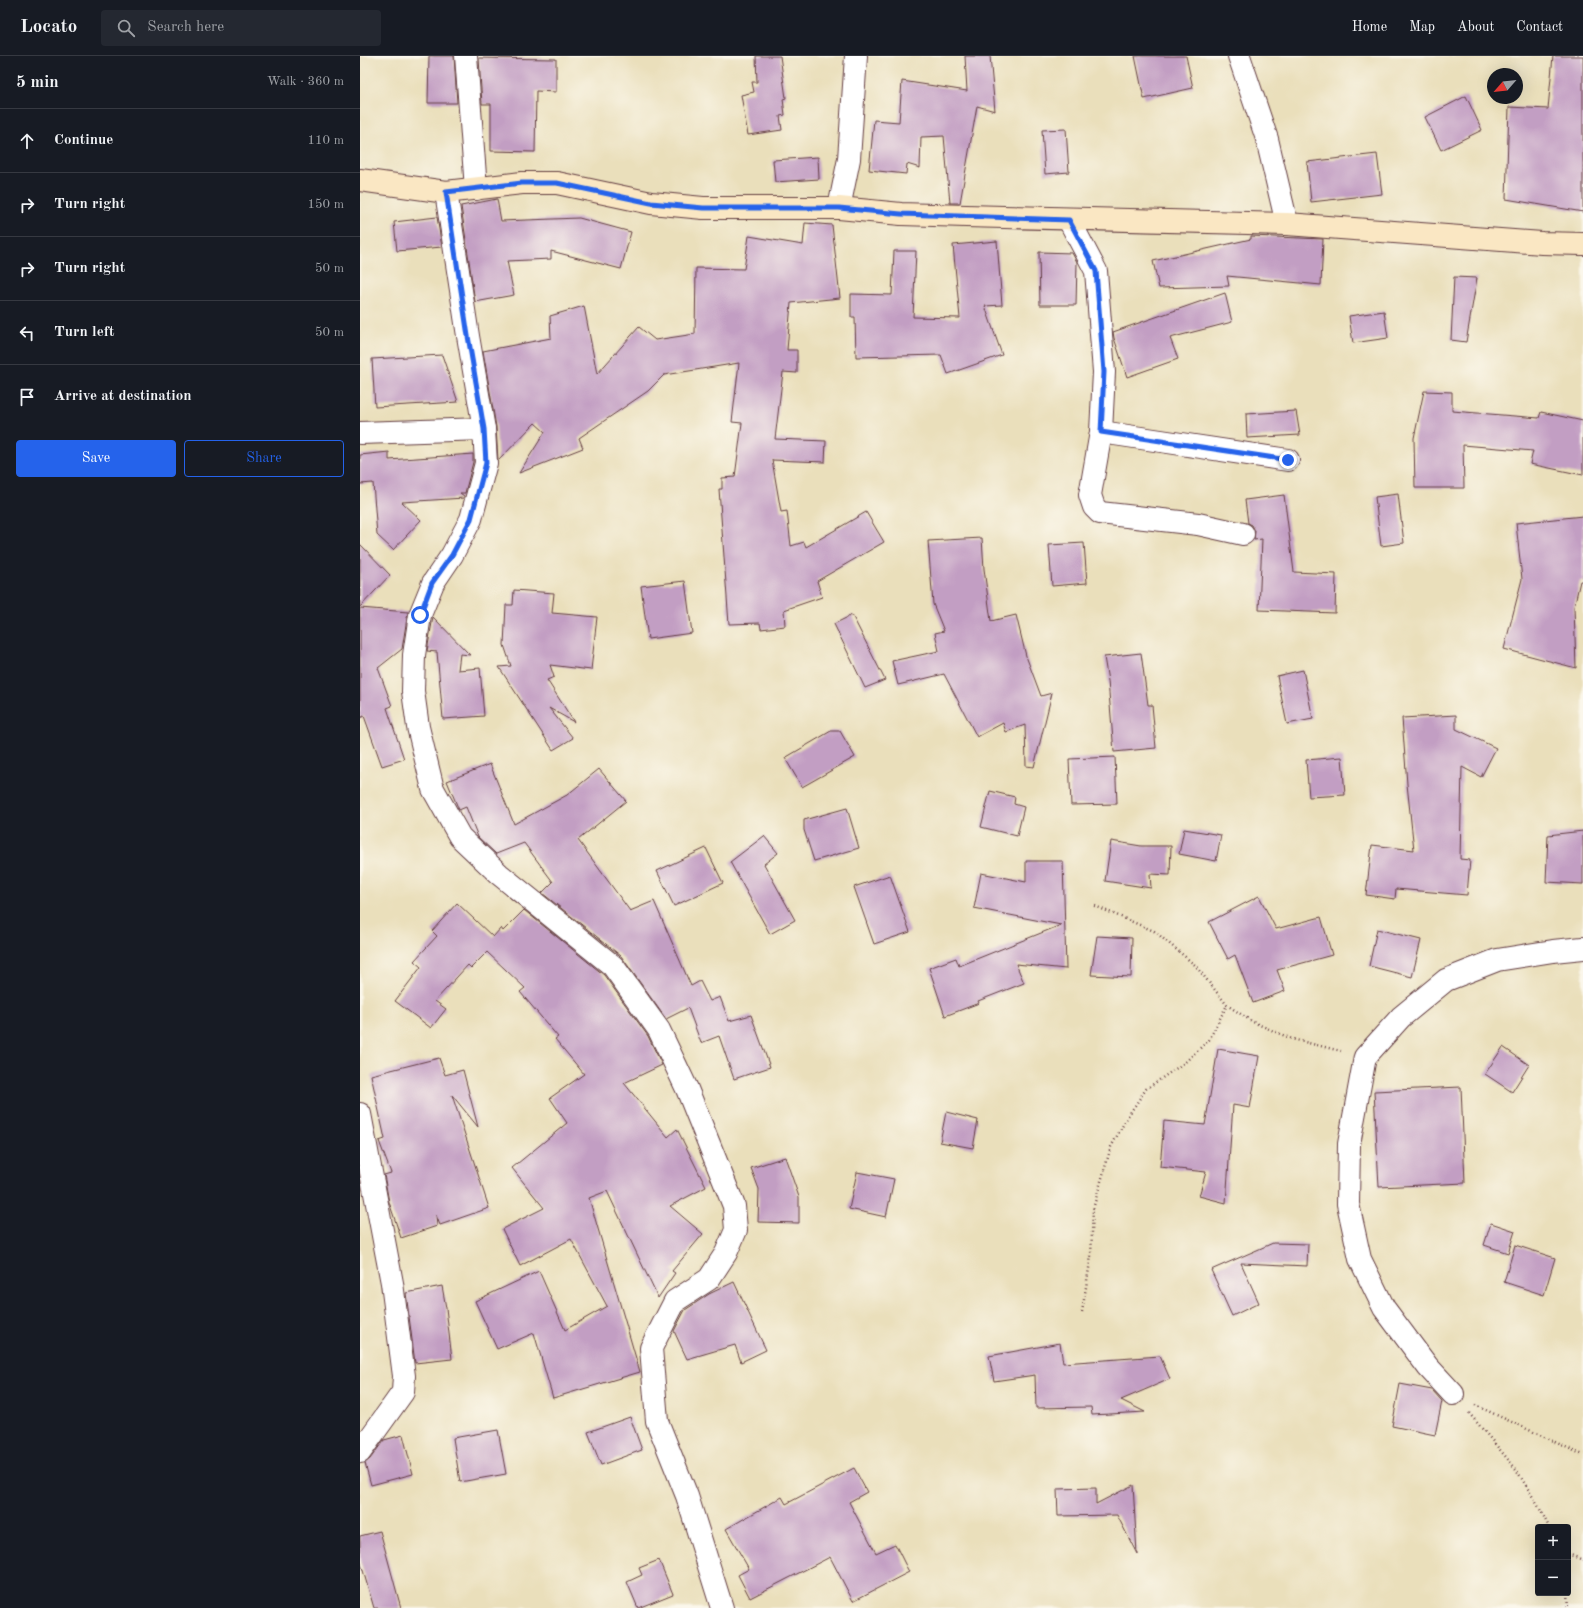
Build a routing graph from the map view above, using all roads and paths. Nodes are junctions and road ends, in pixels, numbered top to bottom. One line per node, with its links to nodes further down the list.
1 (466, 56): 5 (street)
2 (856, 56): 7 (street)
3 (1239, 56): 9 (street)
4 (360, 180): 6 (main road)
5 (476, 189): 6 (main road); 7 (main road)
6 (446, 192): 11 (street)
7 (839, 208): 8 (main road)
8 (1069, 220): 9 (main road); 12 (street)
9 (1287, 224): 10 (main road)
10 (1583, 244)
11 (484, 429): 13 (street); 29 (street)
12 (1101, 432): 14 (street); 15 (street)
13 (360, 433)
14 (1288, 460)
15 (1243, 534)
16 (1095, 906): 18 (path)
17 (1583, 948): 19 (street)
18 (1227, 1005): 19 (path); 21 (path)
19 (1365, 1056): 22 (street)
20 (360, 1114): 23 (street)
21 (1082, 1312)
22 (1453, 1394): 24 (path); 25 (path)
23 (360, 1452)
24 (1583, 1455)
25 (1548, 1524)
26 (1571, 1555): 27 (path)
27 (1583, 1560)
28 (1567, 1596): 30 (path)
29 (722, 1608)
30 (1568, 1608)

